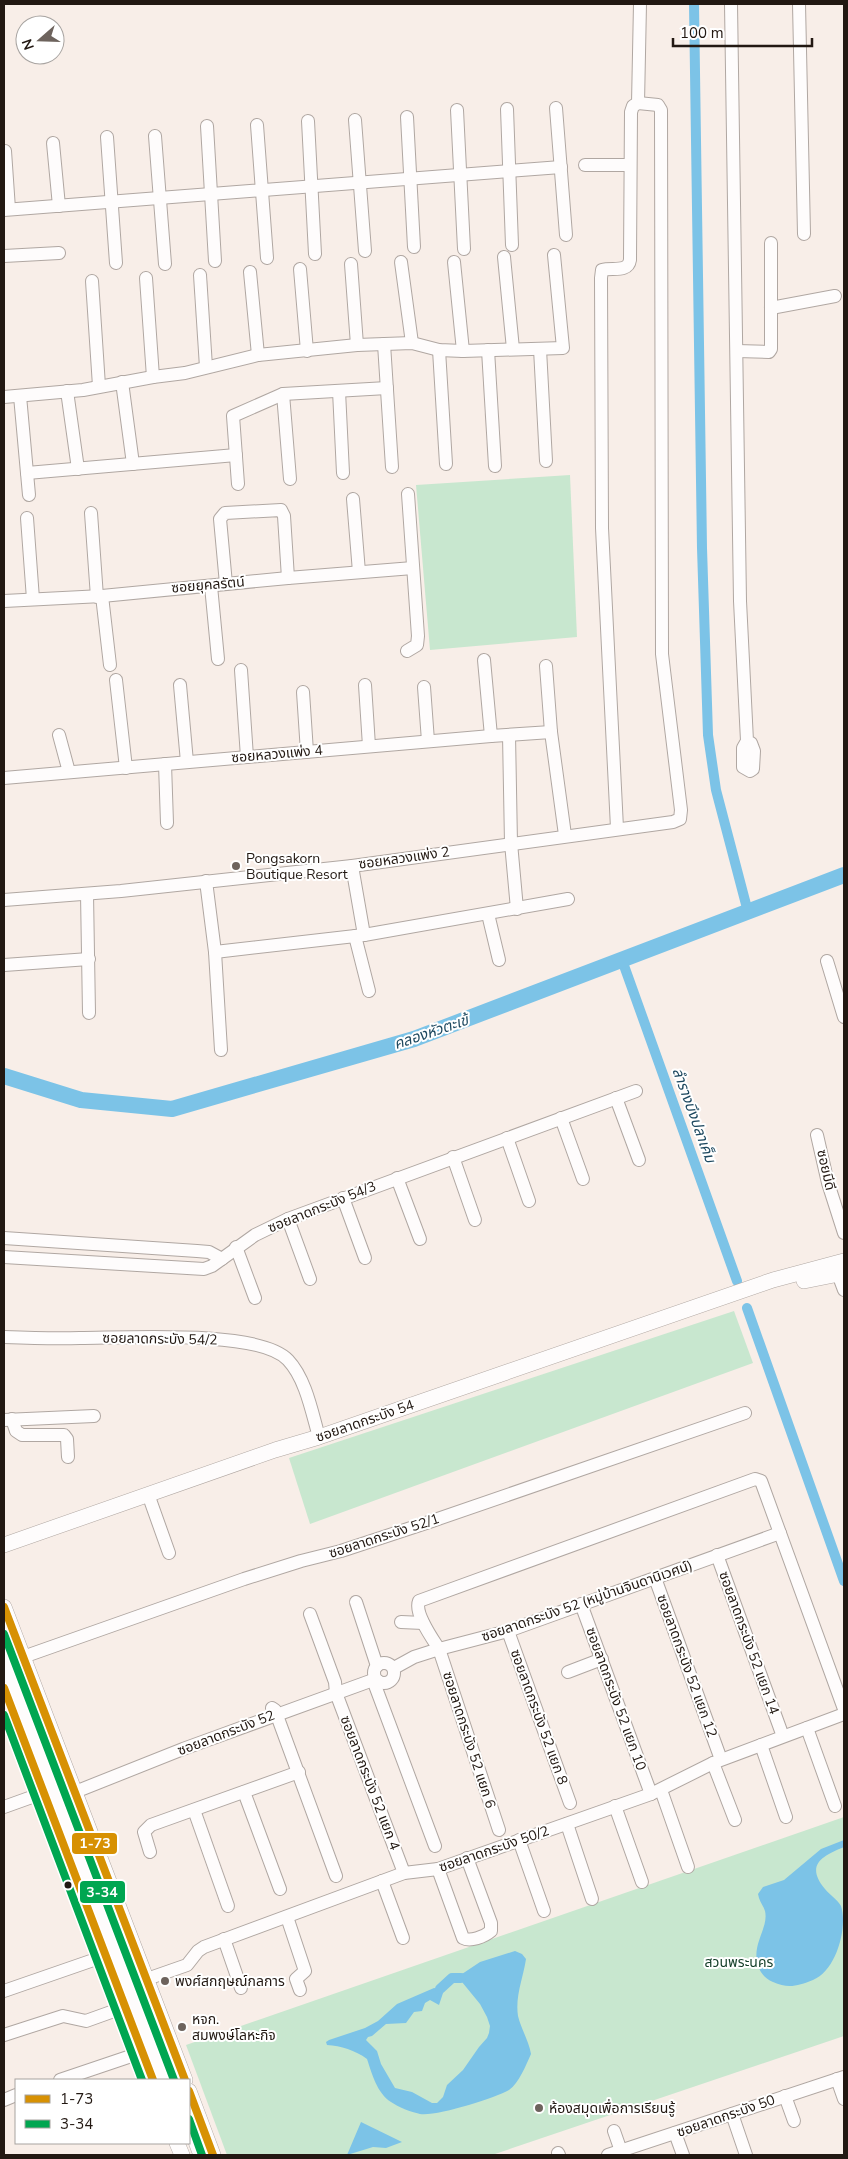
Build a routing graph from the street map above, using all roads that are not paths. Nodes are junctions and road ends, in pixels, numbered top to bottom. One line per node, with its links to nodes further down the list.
1 (640, 4): 4 (street)
2 (731, 4): 66 (street)
3 (799, 4): 31 (street)
4 (638, 103): 18 (street); 128 (street, ซอยหลวงแพ่ง 2)
5 (556, 108): 19 (street)
6 (506, 109): 20 (street)
7 (457, 110): 21 (street)
8 (407, 117): 22 (street)
9 (355, 120): 23 (street)
10 (308, 121): 24 (street)
11 (207, 126): 26 (street)
12 (258, 126): 25 (street)
13 (155, 136): 27 (street)
14 (107, 137): 28 (street)
15 (53, 143): 29 (street)
16 (5, 152): 30 (street)
17 (585, 165): 18 (street)
18 (630, 165): 128 (street)
19 (561, 167): 20 (street); 32 (street)
20 (509, 171): 21 (street); 34 (street)
21 (460, 175): 22 (street); 36 (street)
22 (410, 179): 23 (street); 35 (street)
23 (360, 183): 24 (street); 37 (street)
24 (312, 186): 25 (street); 39 (street)
25 (262, 190): 26 (street); 43 (street)
26 (211, 194): 27 (street); 44 (street)
27 (160, 198): 28 (street); 48 (street)
28 (112, 201): 29 (street); 47 (street)
29 (59, 206): 30 (street)
30 (7, 210)
31 (804, 234)
32 (566, 235)
33 (771, 243): 56 (street)
34 (512, 245)
35 (414, 247)
36 (464, 249)
37 (366, 252)
38 (59, 253): 40 (street)
39 (315, 254)
40 (4, 256)
41 (554, 256): 61 (street)
42 (504, 257): 60 (street)
43 (267, 258)
44 (216, 261)
45 (401, 262): 57 (street)
46 (454, 262): 65 (street)
47 (116, 263)
48 (165, 264)
49 (351, 264): 59 (street)
50 (300, 269): 64 (street)
51 (250, 272): 67 (street)
52 (200, 275): 68 (street)
53 (146, 278): 69 (street)
54 (92, 281): 71 (street)
55 (835, 296): 56 (street)
56 (771, 308): 66 (street)
57 (412, 343): 58 (street); 62 (street)
58 (384, 344): 59 (street); 72 (street)
59 (357, 345): 64 (street)
60 (513, 349): 61 (street); 63 (street)
61 (540, 349): 79 (street)
62 (439, 350): 65 (street); 81 (street)
63 (488, 350): 65 (street); 82 (street)
64 (307, 351): 67 (street)
65 (463, 351)
66 (737, 352): 118 (street)
67 (258, 355): 68 (street)
68 (206, 367): 69 (street)
69 (153, 377): 70 (street)
70 (122, 382): 71 (street); 80 (street)
71 (99, 386): 73 (street)
72 (387, 388): 74 (street); 83 (street)
73 (67, 391): 76 (street); 84 (street)
74 (339, 391): 75 (street); 86 (street)
75 (283, 394): 78 (street); 87 (street)
76 (20, 396): 77 (street); 85 (street)
77 (4, 397)
78 (236, 455): 80 (street); 88 (street)
79 (546, 460)
80 (133, 464): 84 (street)
81 (446, 464)
82 (495, 466)
83 (392, 467)
84 (78, 469): 85 (street)
85 (27, 473): 90 (street)
86 (343, 473)
87 (290, 479)
88 (238, 484)
89 (408, 494): 94 (street)
90 (29, 495)
91 (353, 499): 95 (street)
92 (91, 513): 99 (street)
93 (26, 518): 100 (street)
94 (413, 568): 95 (street, ซอยยุคลรัตน์); 102 (street)
95 (359, 572): 96 (street, ซอยยุคลรัตน์)
96 (288, 578): 97 (street, ซอยยุคลรัตน์); 97 (street)
97 (226, 584): 98 (street, ซอยยุคลรัตน์)
98 (211, 586): 99 (street, ซอยยุคลรัตน์); 103 (street)
99 (99, 597): 100 (street, ซอยยุคลรัตน์); 105 (street)
100 (33, 599): 101 (street, ซอยยุคลรัตน์)
101 (4, 601)
102 (407, 651)
103 (218, 659)
104 (484, 660): 116 (street)
105 (110, 665)
106 (546, 666): 113 (street)
107 (241, 670): 121 (street)
108 (116, 680): 124 (street)
109 (180, 685): 122 (street)
110 (365, 685): 119 (street)
111 (424, 687): 117 (street)
112 (303, 692): 120 (street)
113 (551, 732): 115 (street, ซอยหลวงแพ่ง 4); 129 (street)
114 (59, 735): 125 (street)
115 (509, 735): 116 (street, ซอยหลวงแพ่ง 4); 130 (street)
116 (490, 736): 117 (street, ซอยหลวงแพ่ง 4)
117 (428, 741): 119 (street, ซอยหลวงแพ่ง 4)
118 (747, 741)
119 (369, 746): 120 (street, ซอยหลวงแพ่ง 4)
120 (306, 752): 121 (street, ซอยหลวงแพ่ง 4)
121 (247, 757): 122 (street, ซอยหลวงแพ่ง 4)
122 (187, 762): 123 (street, ซอยหลวงแพ่ง 4)
123 (165, 764): 124 (street, ซอยหลวงแพ่ง 4); 127 (street)
124 (126, 768): 125 (street, ซอยหลวงแพ่ง 4)
125 (69, 772): 126 (street, ซอยหลวงแพ่ง 4)
126 (4, 778)
127 (167, 823)
128 (617, 828): 129 (street, ซอยหลวงแพ่ง 2)
129 (565, 835): 130 (street, ซอยหลวงแพ่ง 2)
130 (511, 843): 131 (street, ซอยหลวงแพ่ง 2); 136 (street)
131 (352, 866): 132 (street, ซอยหลวงแพ่ง 2); 138 (street)
132 (206, 881): 133 (street, ซอยหลวงแพ่ง 2); 139 (street)
133 (87, 894): 135 (street, ซอยหลวงแพ่ง 2); 140 (street)
134 (568, 899): 136 (street)
135 (4, 900)
136 (517, 909): 137 (street)
137 (488, 914): 138 (street); 141 (street)
138 (359, 936): 139 (street); 144 (street)
139 (215, 952): 147 (street)
140 (89, 959): 143 (street); 145 (street)
141 (499, 960)
142 (827, 961): 146 (street)
143 (4, 965)
144 (369, 991)
145 (89, 1013)
146 (844, 1017)
147 (221, 1050)
148 (636, 1091): 149 (street, ซอยลาดกระบัง 54/3)
149 (616, 1098): 150 (street, ซอยลาดกระบัง 54/3); 154 (street)
150 (561, 1118): 152 (street, ซอยลาดกระบัง 54/3); 156 (street)
151 (817, 1134): 161 (street, ซอยมีดี)
152 (506, 1138): 153 (street, ซอยลาดกระบัง 54/3); 158 (street)
153 (453, 1157): 155 (street, ซอยลาดกระบัง 54/3); 160 (street)
154 (640, 1160)
155 (397, 1178): 157 (street, ซอยลาดกระบัง 54/3); 163 (street)
156 (583, 1179)
157 (343, 1198): 159 (street, ซอยลาดกระบัง 54/3); 166 (street)
158 (529, 1201)
159 (288, 1219): 164 (street, ซอยลาดกระบัง 54/3); 169 (street)
160 (475, 1220)
161 (844, 1233)
162 (4, 1238): 167 (street)
163 (420, 1238)
164 (236, 1247): 167 (street, ซอยลาดกระบัง 54/3); 171 (street)
165 (4, 1257): 167 (street, ซอยลาดกระบัง 54/3)
166 (364, 1258)
167 (222, 1259)
168 (842, 1269): 170 (street); 176 (main road, ซอยลาดกระบัง 54)
169 (310, 1279)
170 (844, 1290)
171 (255, 1298)
172 (4, 1337): 176 (street, ซอยลาดกระบัง 54/2)
173 (745, 1412): 193 (street, ซอยลาดกระบัง 52/1)
174 (94, 1416): 175 (street)
175 (8, 1420): 177 (street)
176 (319, 1437): 178 (main road, ซอยลาดกระบัง 54)
177 (68, 1457)
178 (148, 1494): 180 (main road, ซอยลาดกระบัง 54); 181 (street)
179 (780, 1533): 182 (street, ซอยลาดกระบัง 52 (หมู่บ้านจินดานิเวศน์)); 189 (street); 201 (street)
180 (4, 1545)
181 (169, 1553)
182 (717, 1555): 183 (street, ซอยลาดกระบัง 52 (หมู่บ้านจินดานิเวศน์)); 205 (street, ซอยลาดกระบัง 52 แยก 14)
183 (655, 1578): 185 (street, ซอยลาดกระบัง 52 (หมู่บ้านจินดานิเวศน์)); 207 (street, ซอยลาดกระบัง 52 แยก 12)
184 (356, 1602): 198 (street)
185 (581, 1604): 190 (street, ซอยลาดกระบัง 52 (หมู่บ้านจินดานิเวศน์)); 194 (street, ซอยลาดกระบัง 52 แยก 10)
186 (4, 1607): 193 (main road)
187 (310, 1614): 200 (street, ซอยลาดกระบัง 52 แยก 4)
188 (401, 1622): 189 (street)
189 (423, 1623): 192 (street, ซอยลาดกระบัง 52 แยก 6)
190 (508, 1631): 192 (street, ซอยลาดกระบัง 52 (หมู่บ้านจินดานิเวศน์)); 213 (street, ซอยลาดกระบัง 52 แยก 8)
191 (4, 1638): 251 (main road)
192 (439, 1649): 195 (street, ซอยลาดกระบัง 52 (หมู่บ้านจินดานิเวศน์)); 221 (street, ซอยลาดกระบัง 52 แยก 6)
193 (23, 1657): 209 (main road)
194 (602, 1659): 197 (street); 212 (street, ซอยลาดกระบัง 52 แยก 10)
195 (394, 1668): 198 (street, ซอยลาดกระบัง 52); 198 (street, ซอยลาดกระบัง 52)
196 (4, 1669): 250 (main road)
197 (568, 1672)
198 (376, 1674): 200 (street, ซอยลาดกระบัง 52); 223 (street)
199 (4, 1688): 210 (main road)
200 (335, 1689): 202 (street, ซอยลาดกระบัง 52); 228 (street, ซอยลาดกระบัง 52 แยก 4)
201 (844, 1709)
202 (274, 1711): 208 (street); 209 (street, ซอยลาดกระบัง 52)
203 (844, 1714): 204 (street, ซอยลาดกระบัง 50/2)
204 (807, 1728): 206 (street, ซอยลาดกระบัง 50/2); 215 (street)
205 (781, 1731)
206 (761, 1745): 207 (street, ซอยลาดกระบัง 50/2); 218 (street)
207 (716, 1759): 212 (street, ซอยลาดกระบัง 50/2); 219 (street, ซอยลาดกระบัง 52 แยก 12)
208 (299, 1772): 211 (street); 229 (street)
209 (74, 1789): 240 (main road)
210 (43, 1792): 216 (street); 239 (main road)
211 (244, 1792): 217 (street); 232 (street)
212 (656, 1792): 214 (street, ซอยลาดกระบัง 50/2); 226 (street, ซอยลาดกระบัง 52 แยก 10)
213 (570, 1803)
214 (615, 1806): 220 (street, ซอยลาดกระบัง 50/2); 231 (street)
215 (835, 1806)
216 (4, 1807)
217 (194, 1810): 224 (street); 234 (street)
218 (786, 1817)
219 (735, 1820)
220 (566, 1824): 222 (street, ซอยลาดกระบัง 50/2); 233 (street)
221 (499, 1830)
222 (519, 1840): 225 (street, ซอยลาดกระบัง 50/2); 235 (street)
223 (435, 1846)
224 (150, 1852)
225 (467, 1858): 227 (street, ซอยลาดกระบัง 50/2); 227 (street)
226 (688, 1866)
227 (438, 1869): 228 (street, ซอยลาดกระบัง 50/2)
228 (404, 1873): 230 (street, ซอยลาดกระบัง 50/2)
229 (336, 1876)
230 (382, 1881): 236 (street, ซอยลาดกระบัง 50/2); 237 (street)
231 (642, 1882)
232 (280, 1889)
233 (592, 1899)
234 (228, 1906)
235 (544, 1911)
236 (286, 1917): 238 (street, ซอยลาดกระบัง 50/2); 242 (street)
237 (403, 1938)
238 (224, 1939): 240 (street, ซอยลาดกระบัง 50/2); 241 (street)
239 (105, 1956): 243 (street); 244 (main road)
240 (147, 1979): 252 (main road)
241 (241, 1988)
242 (300, 1990)
243 (4, 1991)
244 (125, 2007): 245 (street); 246 (main road)
245 (4, 2035)
246 (143, 2052): 248 (street); 249 (main road)
247 (841, 2078): 254 (street, ซอยลาดกระบัง 50); 255 (street)
248 (63, 2079)
249 (153, 2079)
250 (160, 2079)
251 (172, 2079)
252 (185, 2079)
253 (190, 2093): 263 (main road)
254 (785, 2096): 256 (street, ซอยลาดกระบัง 50); 257 (street)
255 (844, 2099)
256 (732, 2114): 260 (street, ซอยลาดกระบัง 50); 266 (street)
257 (794, 2121)
258 (190, 2126): 262 (main road)
259 (614, 2131): 261 (street)
260 (676, 2133): 261 (street, ซอยลาดกระบัง 50); 265 (street)
261 (621, 2151): 264 (street, ซอยลาดกระบัง 50)
262 (201, 2155)
263 (213, 2155)
264 (608, 2155)
265 (683, 2155)
266 (746, 2155)

